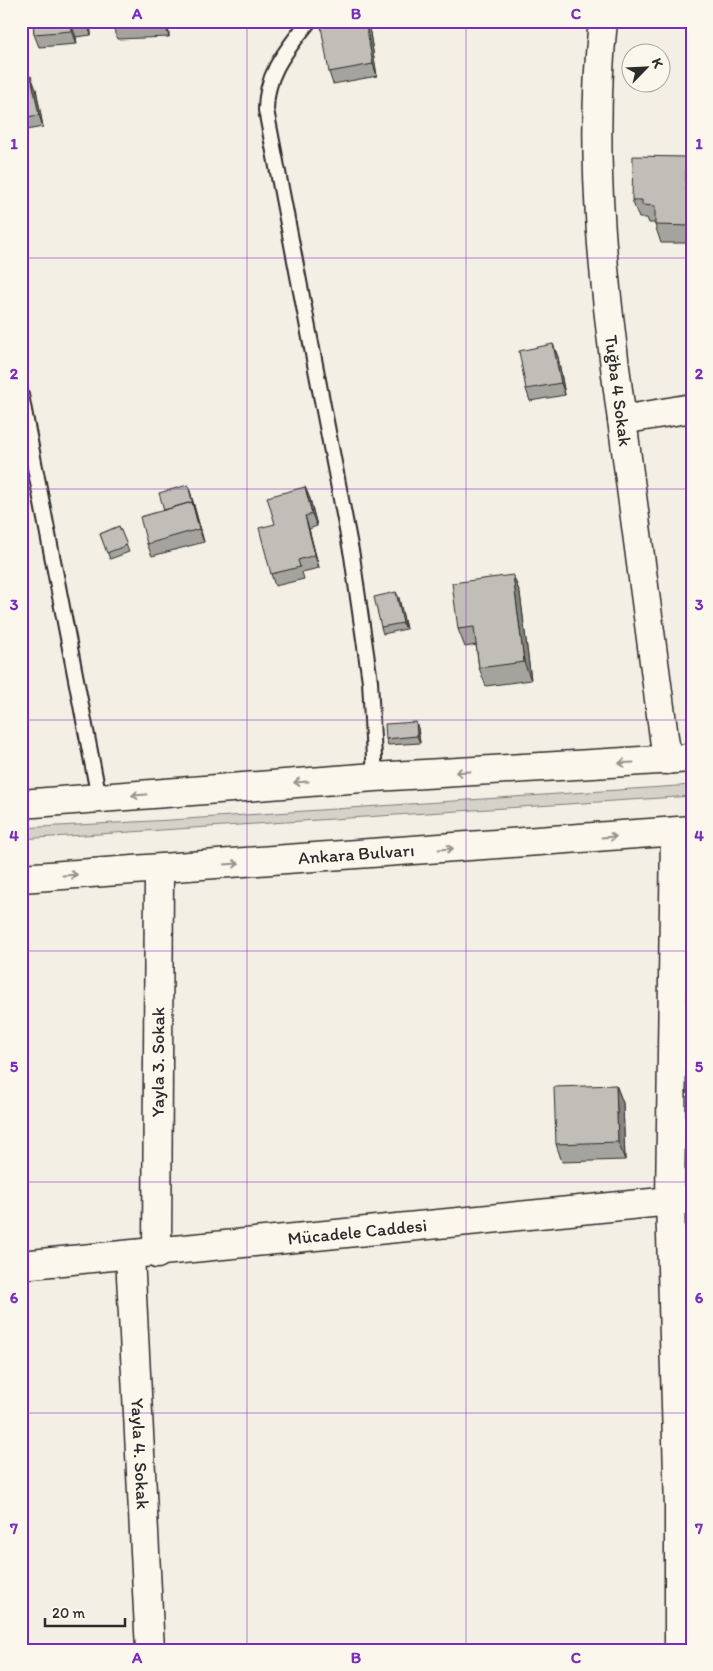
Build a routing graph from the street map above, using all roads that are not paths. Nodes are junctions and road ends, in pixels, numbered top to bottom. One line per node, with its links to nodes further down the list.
1 (309, 21): 7 (lane)
2 (603, 21): 5 (street, Tuğba 4 Sokak)
3 (21, 395): 8 (lane)
4 (692, 408): 5 (street)
5 (622, 420): 6 (street, Tuğba 4 Sokak)
6 (679, 759): 7 (street, one-way to 7)
7 (375, 777): 8 (street, one-way to 8)
8 (99, 798): 9 (street)
9 (21, 804)
10 (683, 831): 11 (street, Ankara Bulvarı, one-way to 10); 13 (street)
11 (159, 870): 12 (street, Ankara Bulvarı, one-way to 11); 14 (street, Yayla 3. Sokak)
12 (21, 878)
13 (681, 1200): 14 (street, Mücadele Caddesi); 17 (street)
14 (157, 1254): 15 (street, Mücadele Caddesi)
15 (130, 1256): 16 (street, Mücadele Caddesi); 18 (street, Yayla 4. Sokak)
16 (21, 1266)
17 (685, 1510): 19 (street)
18 (150, 1650)
19 (679, 1650)

